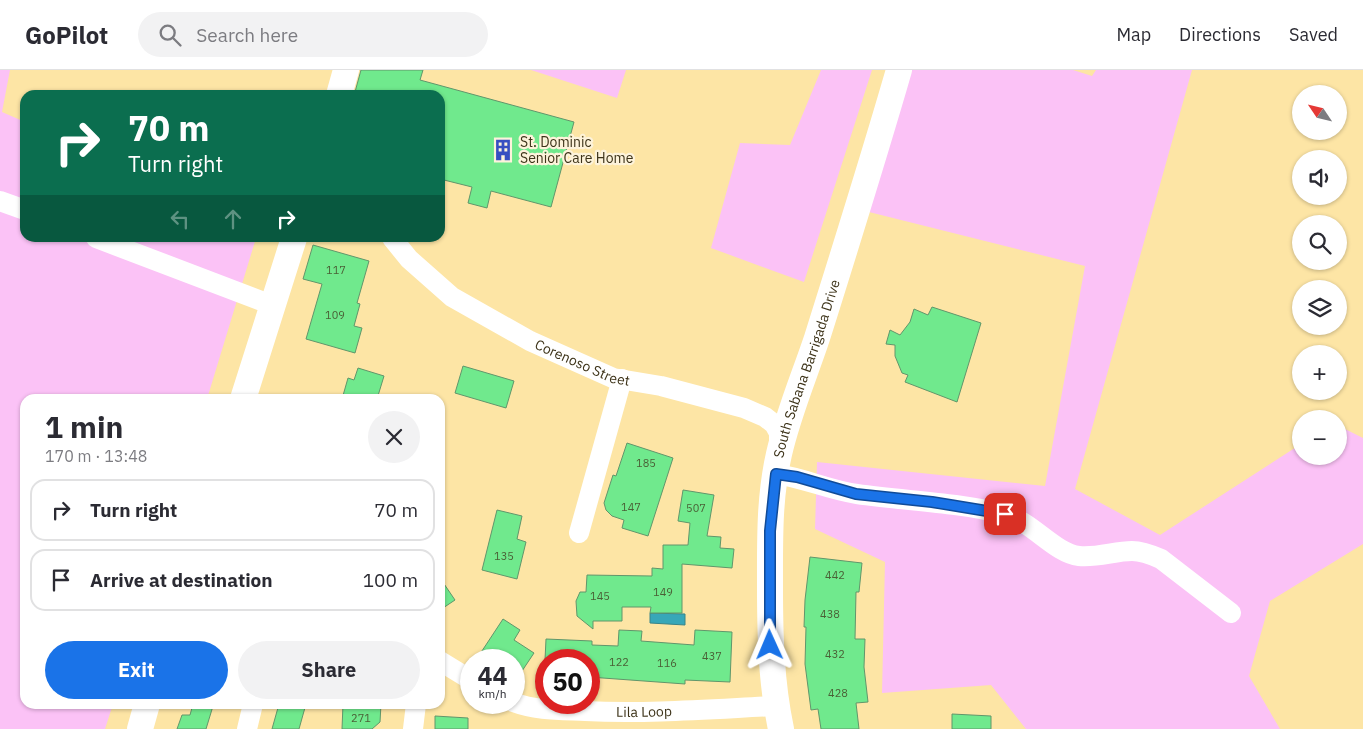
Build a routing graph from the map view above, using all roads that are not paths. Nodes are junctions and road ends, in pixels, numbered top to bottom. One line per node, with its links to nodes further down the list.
1 (346, 70): 3 (main road)
2 (899, 70): 12 (main road, South Sabana Barrigada Drive)
3 (340, 90)
4 (0, 201): 5 (street)
5 (20, 208)
6 (107, 242): 9 (street)
7 (293, 242): 9 (main road)
8 (395, 242): 10 (street, Corenoso Street)
9 (272, 305): 11 (main road)
10 (622, 379): 12 (street, Corenoso Street); 13 (street)
11 (245, 394)
12 (778, 464): 14 (street); 21 (main road, South Sabana Barrigada Drive)
13 (579, 533)
14 (1231, 613)
15 (445, 663): 16 (street)
16 (460, 673)
17 (525, 707): 22 (street, Lila Loop)
18 (146, 709): 23 (main road)
19 (252, 709): 24 (street)
20 (415, 709): 25 (street)
21 (778, 718): 22 (street, Lila Loop)
22 (621, 721)
23 (140, 729)
24 (246, 729)
25 (413, 729)

